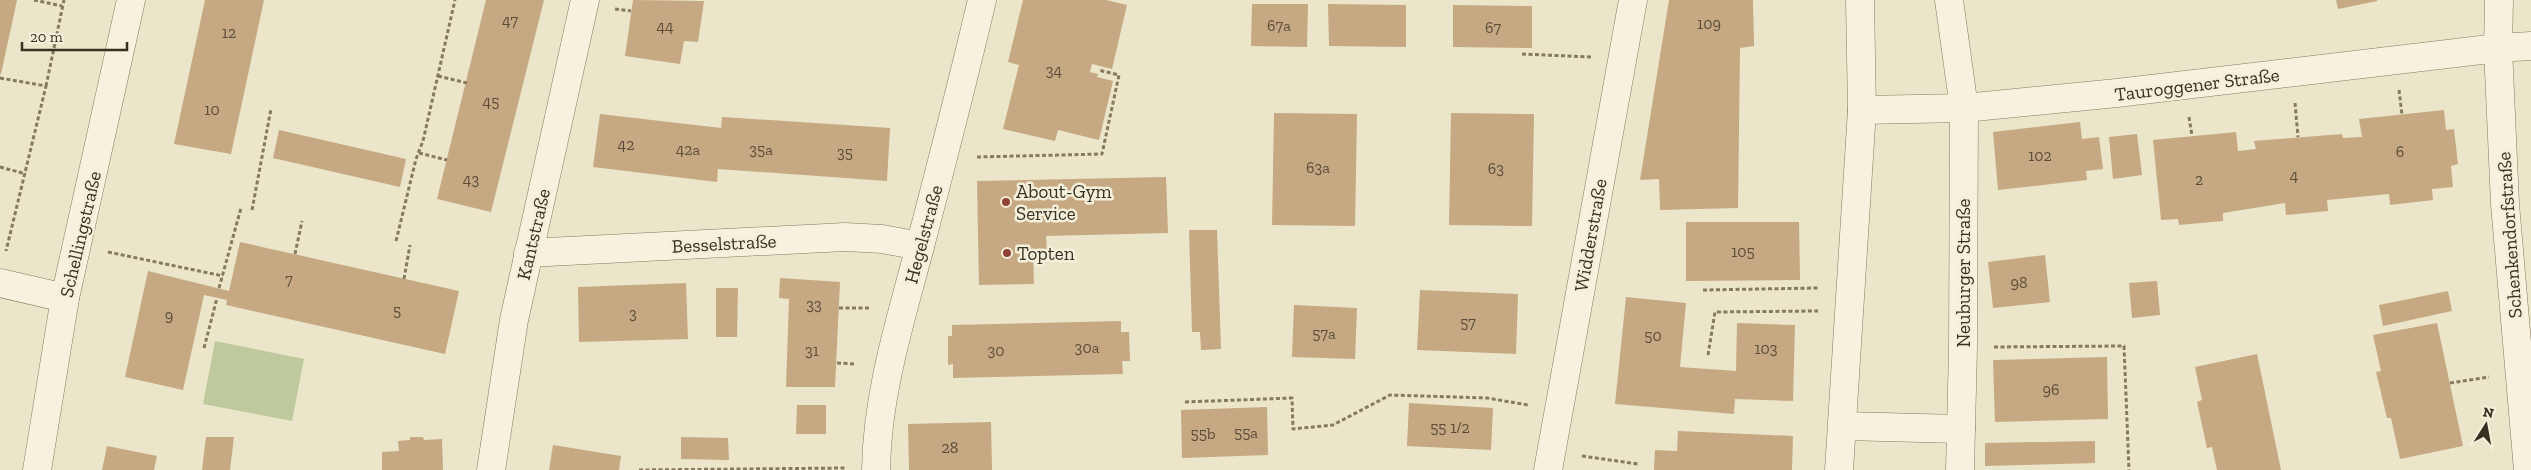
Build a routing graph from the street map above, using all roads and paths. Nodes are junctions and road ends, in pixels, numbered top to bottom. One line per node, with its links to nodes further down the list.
1 (34, 0): 11 (path)
2 (64, 0): 11 (path)
3 (131, 0): 33 (street, Schellingstraße)
4 (455, 0): 17 (path)
5 (585, 0): 36 (street, Kantstraße)
6 (982, 0): 25 (street, Hegelstraße)
7 (1633, 0): 15 (street, Widderstraße)
8 (1860, 0): 23 (street)
9 (1949, 0): 21 (street, Neuburger Straße)
10 (2499, 0): 13 (street, Schenkendorfstraße)
11 (62, 6): 20 (path)
12 (2531, 46): 13 (street, Tauroggener Straße)
13 (2498, 48): 21 (street, Tauroggener Straße); 39 (street, Schenkendorfstraße)
14 (1522, 54): 15 (path)
15 (1623, 56): 54 (street, Widderstraße)
16 (1098, 70): 25 (path)
17 (438, 76): 19 (path); 24 (path)
18 (0, 78): 20 (path)
19 (467, 82)
20 (46, 86): 28 (path)
21 (1964, 108): 23 (street, Tauroggener Straße); 48 (street, Neuburger Straße)
22 (271, 109): 30 (path)
23 (1862, 110): 47 (street)
24 (418, 153): 26 (path); 32 (path)
25 (944, 158): 35 (street, Hegelstraße)
26 (447, 160)
27 (0, 167): 28 (path)
28 (26, 174): 38 (path)
29 (241, 208): 40 (path)
30 (252, 210)
31 (302, 221): 37 (path)
32 (396, 241)
33 (77, 245): 40 (path); 45 (street, Schellingstraße)
34 (410, 245): 41 (path)
35 (920, 246): 36 (street, Besselstraße); 59 (street, Hegelstraße)
36 (528, 253): 61 (street, Kantstraße)
37 (295, 254)
38 (5, 255)
39 (2520, 262): 51 (street, Schenkendorfstraße)
40 (223, 276): 43 (path)
41 (404, 279)
42 (0, 283): 45 (street)
43 (219, 288)
44 (1704, 290): 47 (path)
45 (65, 298): 60 (street, Schellingstraße)
46 (217, 298): 49 (path)
47 (1851, 300): 50 (path); 55 (street)
48 (1963, 347): 56 (street, Neuburger Straße); 65 (path)
49 (204, 348)
50 (1708, 355)
51 (2520, 373): 52 (path); 66 (street, Schenkendorfstraße)
52 (2450, 384)
53 (1185, 402): 54 (path)
54 (1559, 408): 57 (street, Widderstraße)
55 (1843, 426): 56 (street); 63 (street)
56 (1960, 429): 64 (street, Neuburger Straße)
57 (1550, 461): 58 (path)
58 (1638, 464)
59 (876, 469): 62 (path)
60 (36, 470)
61 (491, 470)
62 (639, 470)
63 (1839, 470)
64 (1960, 470)
65 (2129, 470)
66 (2528, 470)

